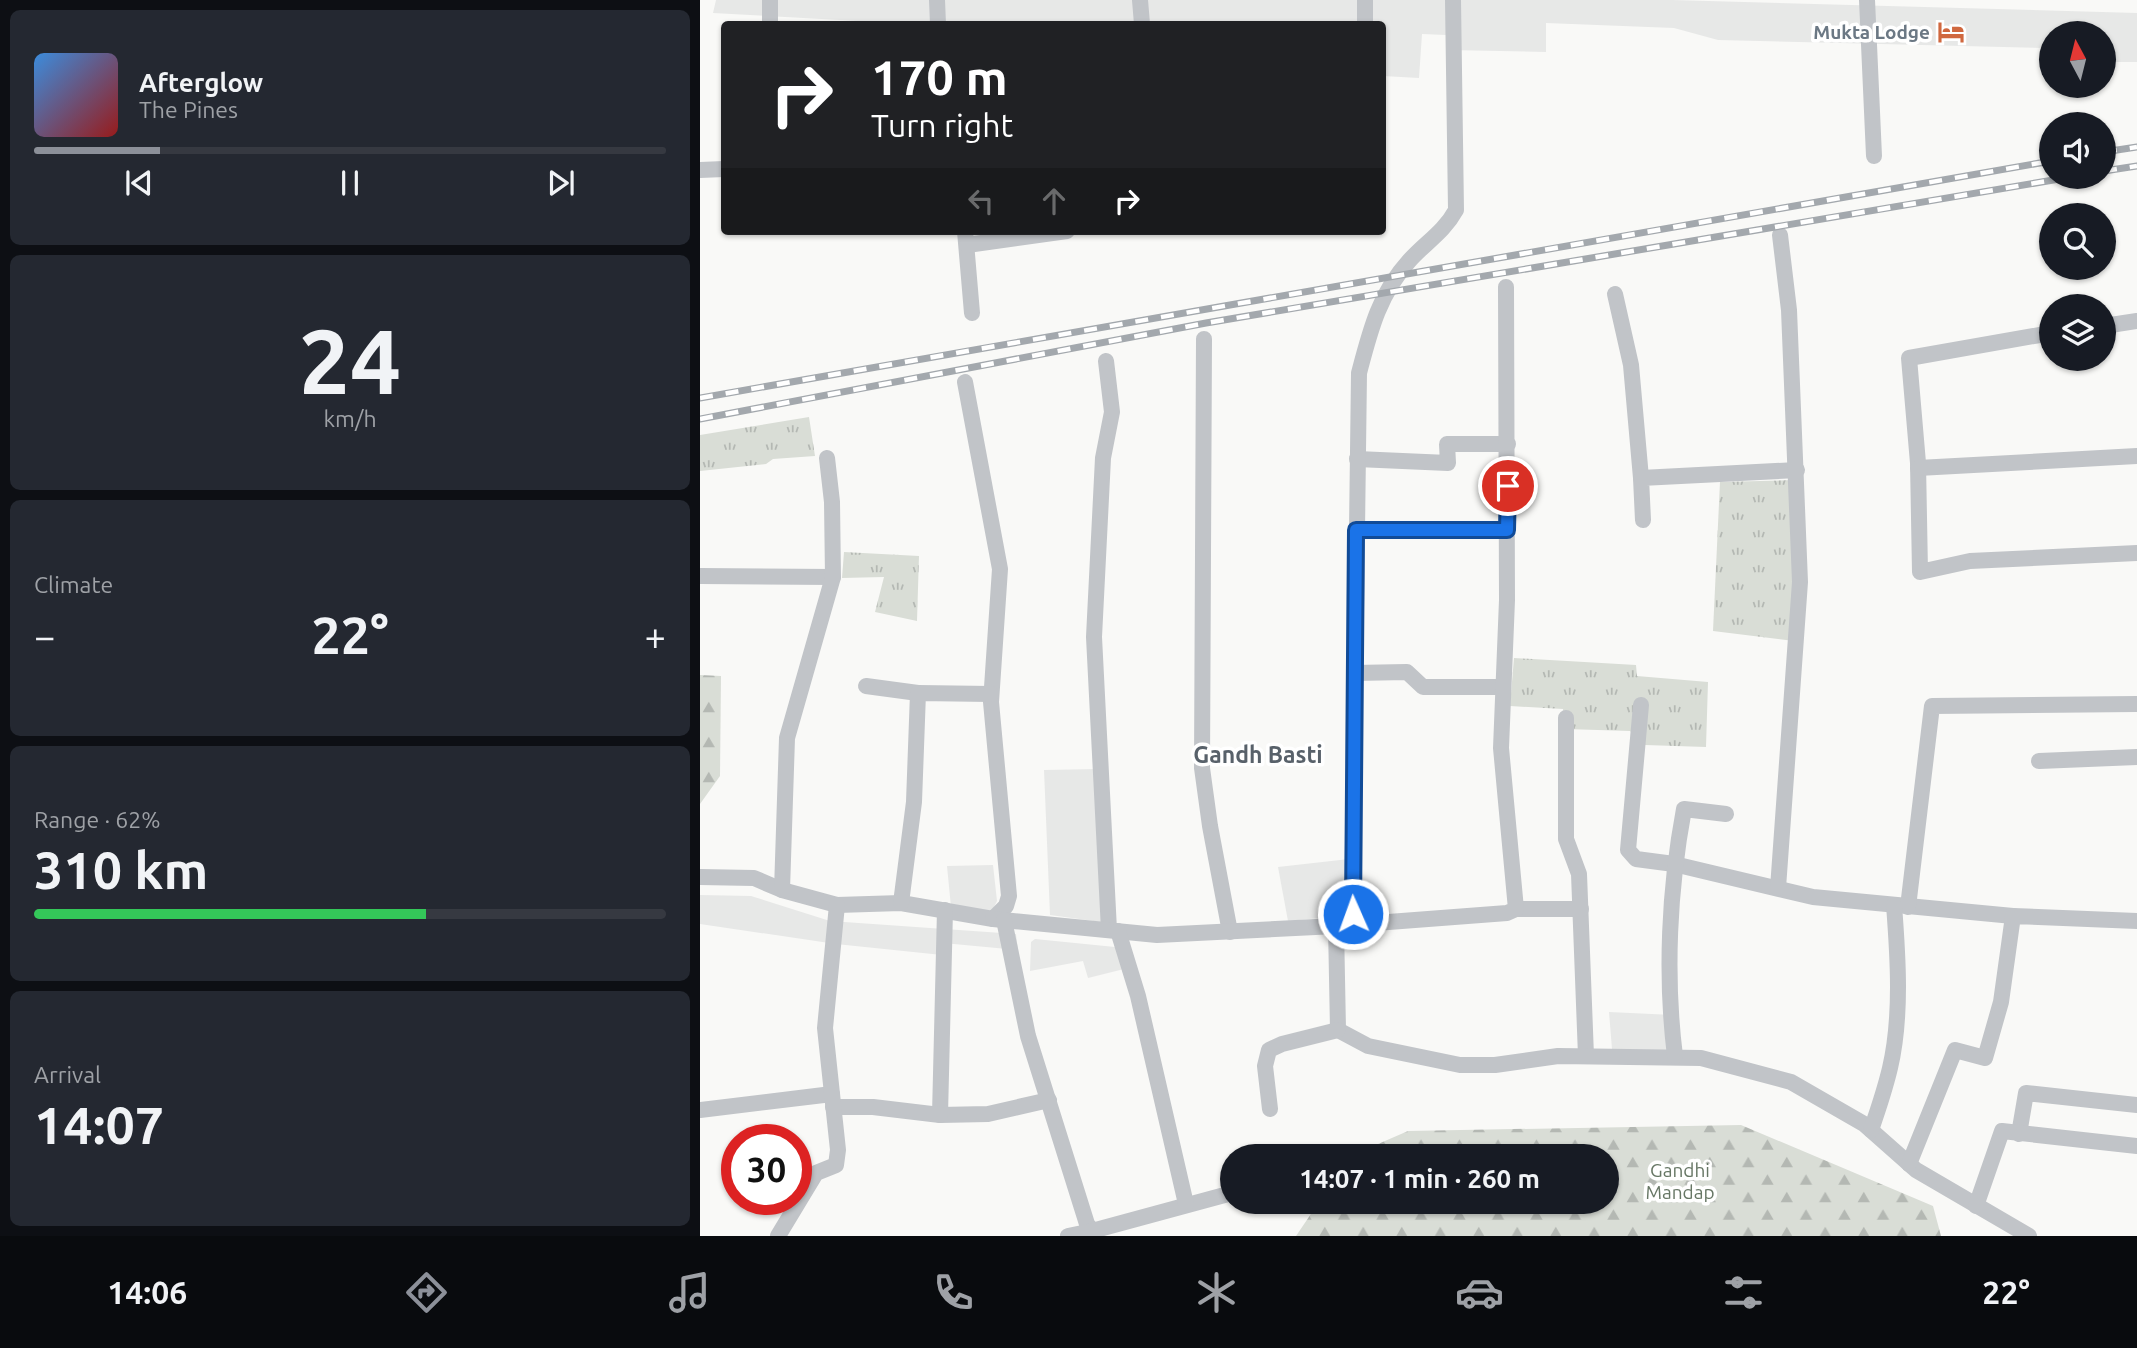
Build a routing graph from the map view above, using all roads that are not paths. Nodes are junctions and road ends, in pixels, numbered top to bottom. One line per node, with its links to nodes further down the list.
1 (770, 0): 7 (street)
2 (937, 0): 8 (street)
3 (1140, 0): 9 (street)
4 (1365, 0): 10 (street)
5 (1452, 0): 29 (street)
6 (1867, 0): 11 (street)
7 (770, 21)
8 (938, 21)
9 (1142, 21)
10 (1365, 21)
11 (1874, 156)
12 (721, 169): 13 (street)
13 (700, 170)
14 (1009, 235): 16 (street)
15 (1780, 235): 31 (street)
16 (966, 238): 19 (street)
17 (1506, 287): 26 (street)
18 (1615, 295): 32 (street)
19 (972, 313)
20 (2137, 321): 21 (street)
21 (2116, 324)
22 (2039, 335): 30 (street)
23 (1204, 338): 65 (street)
24 (1106, 361): 64 (street)
25 (965, 382): 43 (street)
26 (1508, 444): 29 (street); 35 (street)
27 (2137, 456): 30 (street)
28 (827, 458): 38 (street)
29 (1357, 459): 34 (street)
30 (1918, 468): 36 (street)
31 (1797, 470): 32 (street); 52 (street)
32 (1642, 478): 33 (street)
33 (1643, 520)
34 (1356, 530): 35 (street); 39 (street)
35 (1507, 530): 41 (street)
36 (2137, 553)
37 (700, 576): 38 (street)
38 (833, 577): 53 (street)
39 (1354, 673): 41 (street); 63 (street)
40 (866, 686): 42 (street)
41 (1503, 687): 57 (street)
42 (918, 693): 43 (street); 54 (street)
43 (991, 694): 61 (street)
44 (2137, 704): 56 (street)
45 (1641, 705): 50 (street)
46 (1566, 718): 58 (street)
47 (2137, 757): 48 (street)
48 (2039, 761)
49 (1726, 814): 50 (street)
50 (1674, 864): 52 (street); 68 (street)
51 (700, 877): 53 (street)
52 (1778, 888): 56 (street)
53 (782, 890): 55 (street)
54 (901, 903): 55 (street); 59 (street)
55 (837, 905): 70 (street)
56 (1901, 906): 60 (street); 75 (street)
57 (1516, 909): 58 (street); 63 (street)
58 (1581, 909): 67 (street)
59 (945, 911): 61 (street); 74 (street)
60 (2013, 916): 62 (street); 78 (street)
61 (999, 919): 64 (street); 69 (street)
62 (2137, 921)
63 (1344, 925): 65 (street); 66 (street)
64 (1113, 931): 65 (street); 80 (street)
65 (1230, 932)
66 (1338, 1030): 67 (street); 72 (street)
67 (1586, 1056): 68 (street)
68 (1675, 1056): 75 (street)
69 (1049, 1100): 74 (street); 82 (street)
70 (833, 1101): 73 (street); 74 (street); 83 (street)
71 (2137, 1105): 76 (street)
72 (1270, 1109)
73 (700, 1110)
74 (940, 1115)
75 (1871, 1130): 78 (street)
76 (2020, 1134): 77 (street); 81 (street)
77 (2137, 1146)
78 (1909, 1164): 81 (street)
79 (1220, 1196): 80 (street)
80 (1186, 1204): 82 (street)
81 (1976, 1206): 85 (street)
82 (1091, 1230): 84 (street)
83 (778, 1236)
84 (1068, 1236)
85 (2029, 1236)

